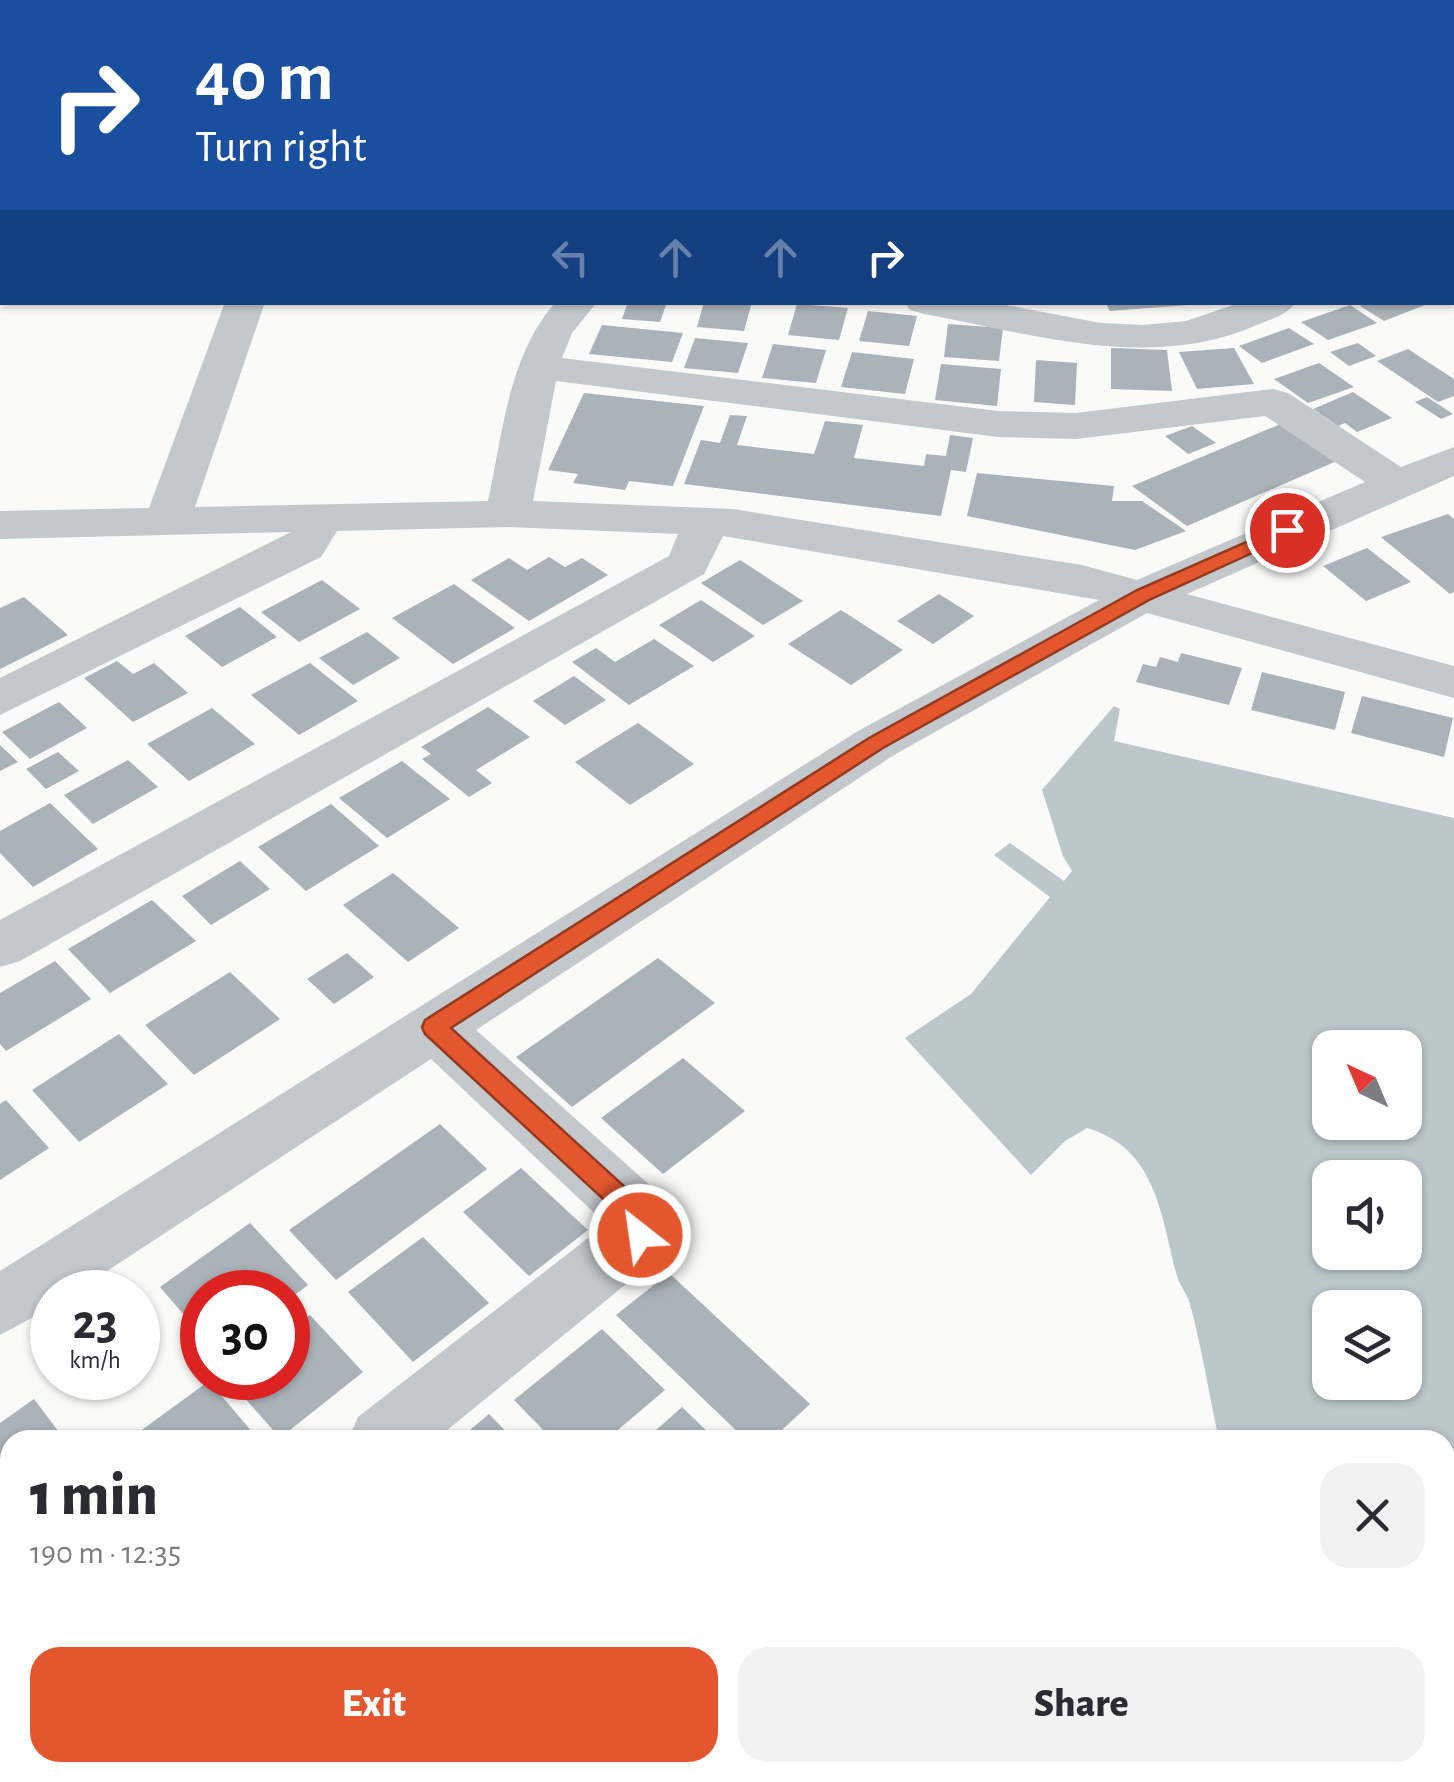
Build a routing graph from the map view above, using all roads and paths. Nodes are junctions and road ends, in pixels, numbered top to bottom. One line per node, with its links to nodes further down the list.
1 (244, 305): 10 (street)
2 (572, 305): 5 (street)
3 (942, 305): 4 (street)
4 (1270, 305)
5 (538, 368): 7 (street); 8 (street)
6 (1454, 460): 7 (street)
7 (1396, 483): 13 (street)
8 (508, 514): 9 (street); 11 (street)
9 (321, 519): 10 (street); 15 (street)
10 (167, 522): 12 (street)
11 (706, 522): 13 (street); 16 (street)
12 (0, 525)
13 (1144, 595): 14 (street); 17 (street)
14 (1454, 682)
15 (0, 698)
16 (0, 946)
17 (434, 1027): 18 (street); 19 (street)
18 (0, 1306)
19 (396, 1430)

